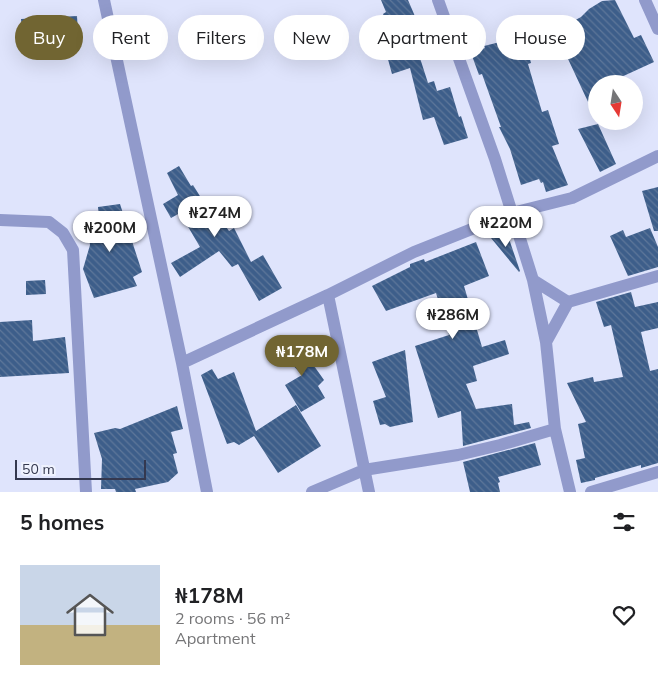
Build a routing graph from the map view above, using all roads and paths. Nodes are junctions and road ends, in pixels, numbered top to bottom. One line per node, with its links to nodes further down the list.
1 (104, 0): 13 (street)
2 (438, 0): 6 (street)
3 (645, 0): 4 (street)
4 (658, 29)
5 (658, 156): 6 (street)
6 (512, 213): 9 (street); 10 (street)
7 (0, 220): 17 (street)
8 (658, 276): 11 (street)
9 (533, 280): 11 (street); 12 (street)
10 (328, 295): 13 (street); 15 (street)
11 (568, 302): 12 (street)
12 (546, 342): 14 (street)
13 (182, 363): 18 (street)
14 (555, 429): 15 (street); 21 (street)
15 (364, 470): 19 (street); 20 (street)
16 (658, 472): 22 (street)
17 (86, 492)
18 (207, 492)
19 (312, 492)
20 (369, 492)
21 (570, 492)
22 (591, 492)

